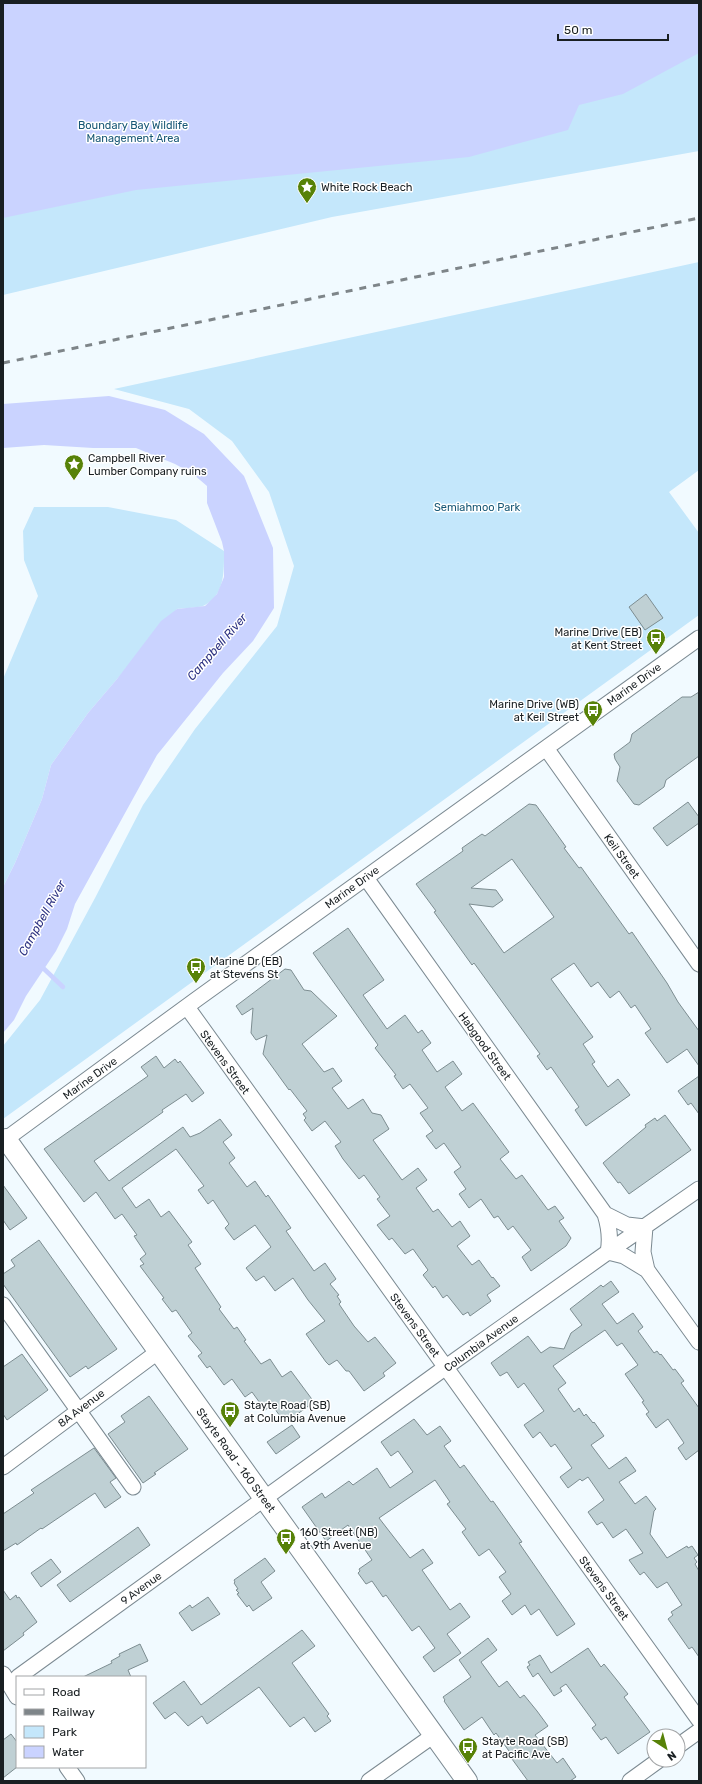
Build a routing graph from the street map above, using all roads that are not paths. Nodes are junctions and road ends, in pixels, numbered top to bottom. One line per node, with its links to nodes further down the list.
1 (699, 638): 2 (street, Marine Drive)
2 (546, 748): 3 (street, Marine Drive); 4 (street, Keil Street)
3 (366, 878): 5 (street, Marine Drive); 8 (street, Habgood Street)
4 (699, 964)
5 (187, 1007): 6 (street, Marine Drive); 15 (street, Stevens Street)
6 (5, 1140): 14 (main road, Stayte Road - 160 Street)
7 (699, 1189): 9 (street, Columbia Avenue)
8 (605, 1214): 9 (street, Habgood Street); 10 (street, Habgood Street)
9 (645, 1227): 10 (street, Columbia Avenue); 11 (street)
10 (608, 1252): 11 (street); 15 (street, Columbia Avenue)
11 (647, 1270): 13 (street)
12 (3, 1305): 16 (street)
13 (699, 1342)
14 (159, 1351): 16 (street, 8A Avenue); 19 (main road, Stayte Road - 160 Street)
15 (446, 1367): 19 (street, Columbia Avenue); 22 (street, Stevens Street)
16 (78, 1409): 17 (street, 8A Avenue); 18 (street)
17 (3, 1467)
18 (134, 1487)
19 (264, 1498): 20 (street, 9 Avenue); 24 (main road, Stayte Road - 160 Street)
20 (10, 1680): 21 (street)
21 (16, 1694)
22 (699, 1720)
23 (699, 1731): 25 (street)
24 (434, 1734): 29 (street); 30 (main road, Stayte Road - 160 Street)
25 (686, 1740)
26 (68, 1768): 28 (street)
27 (648, 1768): 31 (street)
28 (77, 1781)
29 (369, 1781)
30 (467, 1781)
31 (630, 1781)

